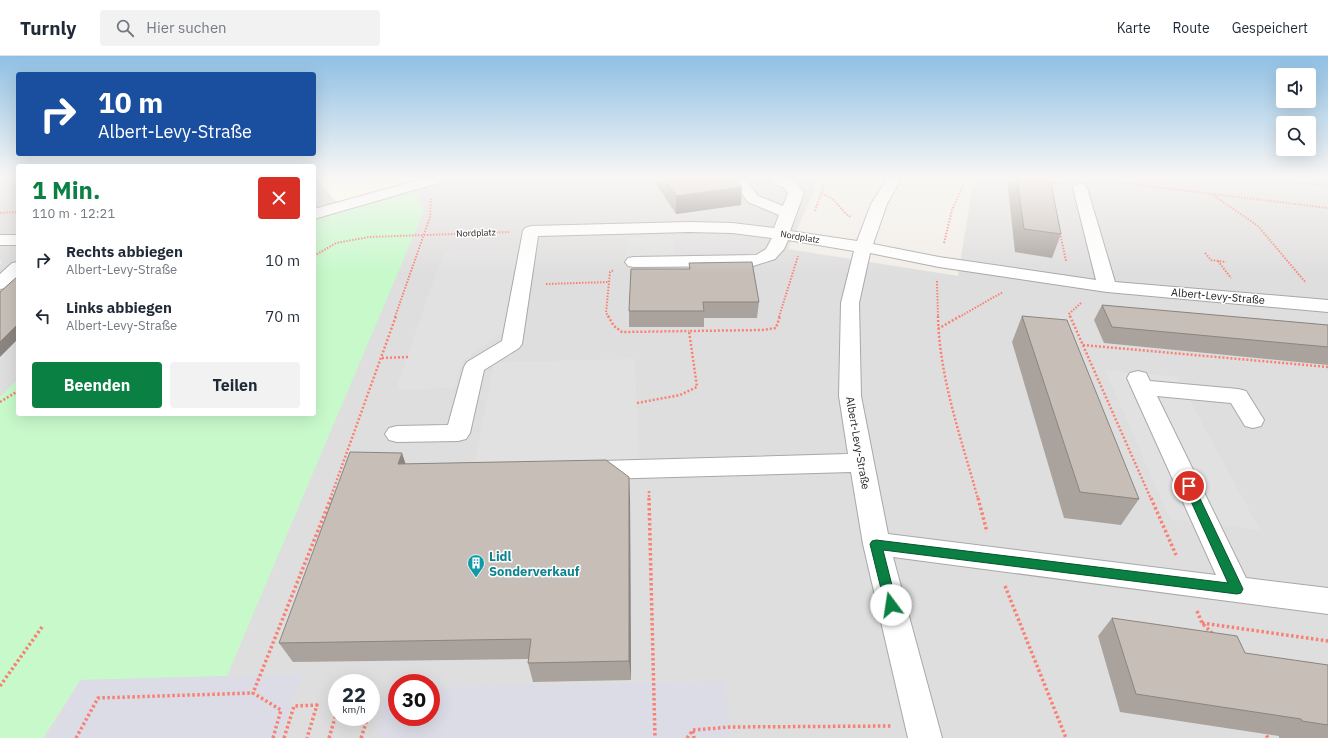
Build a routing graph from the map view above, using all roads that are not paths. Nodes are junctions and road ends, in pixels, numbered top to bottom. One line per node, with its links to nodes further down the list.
1 (783, 211): 4 (street)
2 (877, 211): 6 (street, Albert-Levy-Straße)
3 (1086, 211): 13 (street)
4 (789, 213): 5 (street)
5 (781, 234): 6 (street, Nordplatz); 9 (street, Nordplatz); 9 (street)
6 (867, 236): 13 (street, Albert-Levy-Straße); 17 (street, Albert-Levy-Straße)
7 (0, 240): 8 (street)
8 (16, 240)
9 (691, 244): 10 (street); 16 (street, Nordplatz)
10 (634, 262)
11 (16, 269): 12 (street)
12 (0, 284)
13 (1107, 287): 14 (street, Albert-Levy-Straße)
14 (1328, 306)
15 (1253, 420): 20 (street)
16 (397, 434)
17 (862, 463): 18 (street); 19 (street, Albert-Levy-Straße)
18 (601, 470)
19 (876, 544): 20 (street); 22 (street, Albert-Levy-Straße)
20 (1237, 589): 21 (street)
21 (1328, 601)
22 (924, 732)

